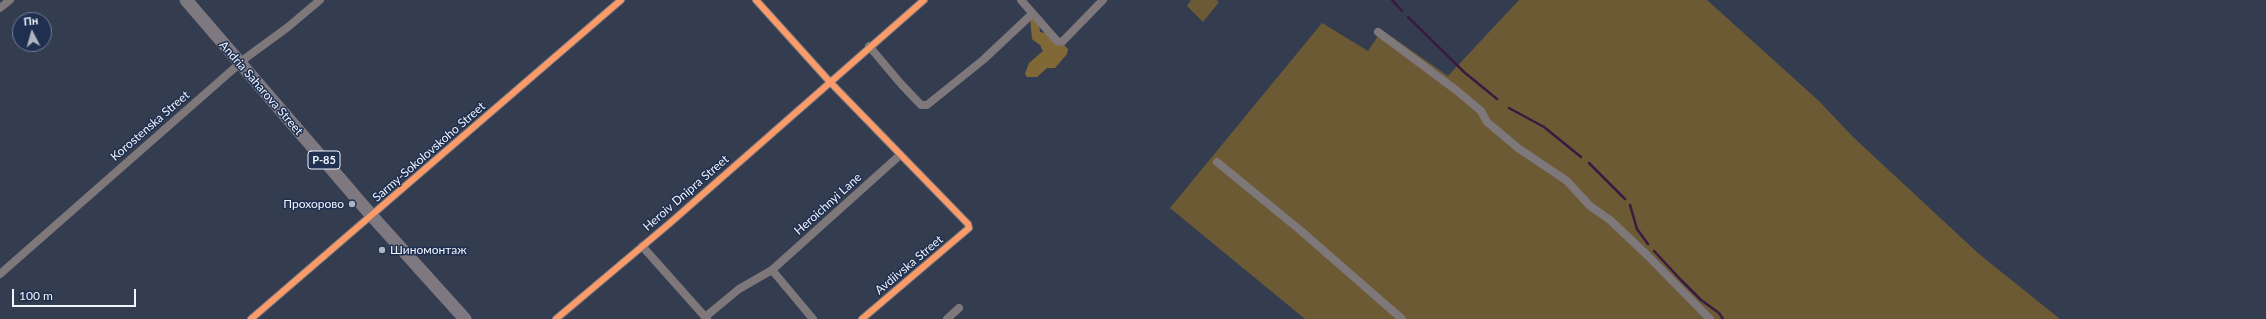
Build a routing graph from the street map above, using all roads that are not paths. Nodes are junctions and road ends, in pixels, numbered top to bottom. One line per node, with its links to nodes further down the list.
1 (10, 0): 9 (street)
2 (186, 0): 13 (main road, Andria Saharova Street / Р-85)
3 (320, 0): 13 (street, Korostenska Street)
4 (621, 0): 17 (street, Sarmy-Sokolovskoho Street)
5 (756, 0): 14 (street)
6 (924, 0): 12 (street, Heroiv Dnipra Street)
7 (1021, 0): 10 (street)
8 (1103, 0): 10 (street)
9 (0, 8)
10 (1032, 14): 12 (street)
11 (1378, 32): 30 (street)
12 (870, 46): 14 (street, Heroiv Dnipra Street)
13 (240, 64): 17 (main road, Andria Saharova Street / Р-85); 20 (street, Korostenska Street)
14 (830, 82): 15 (street); 18 (street, Heroiv Dnipra Street)
15 (900, 155): 19 (street, Heroichnyi Lane); 27 (street, Avdiivska Street)
16 (1217, 162): 29 (street)
17 (372, 216): 23 (street, Sarmy-Sokolovskoho Street); 24 (main road, Andria Saharova Street / Р-85)
18 (642, 246): 22 (street); 25 (street, Heroiv Dnipra Street)
19 (772, 270): 22 (street, Heroichnyi Lane); 26 (street)
20 (0, 274)
21 (959, 308): 28 (street)
22 (706, 318)
23 (251, 319)
24 (465, 319)
25 (556, 319)
26 (813, 319)
27 (862, 319)
28 (947, 319)
29 (1402, 319)
30 (1710, 319)

